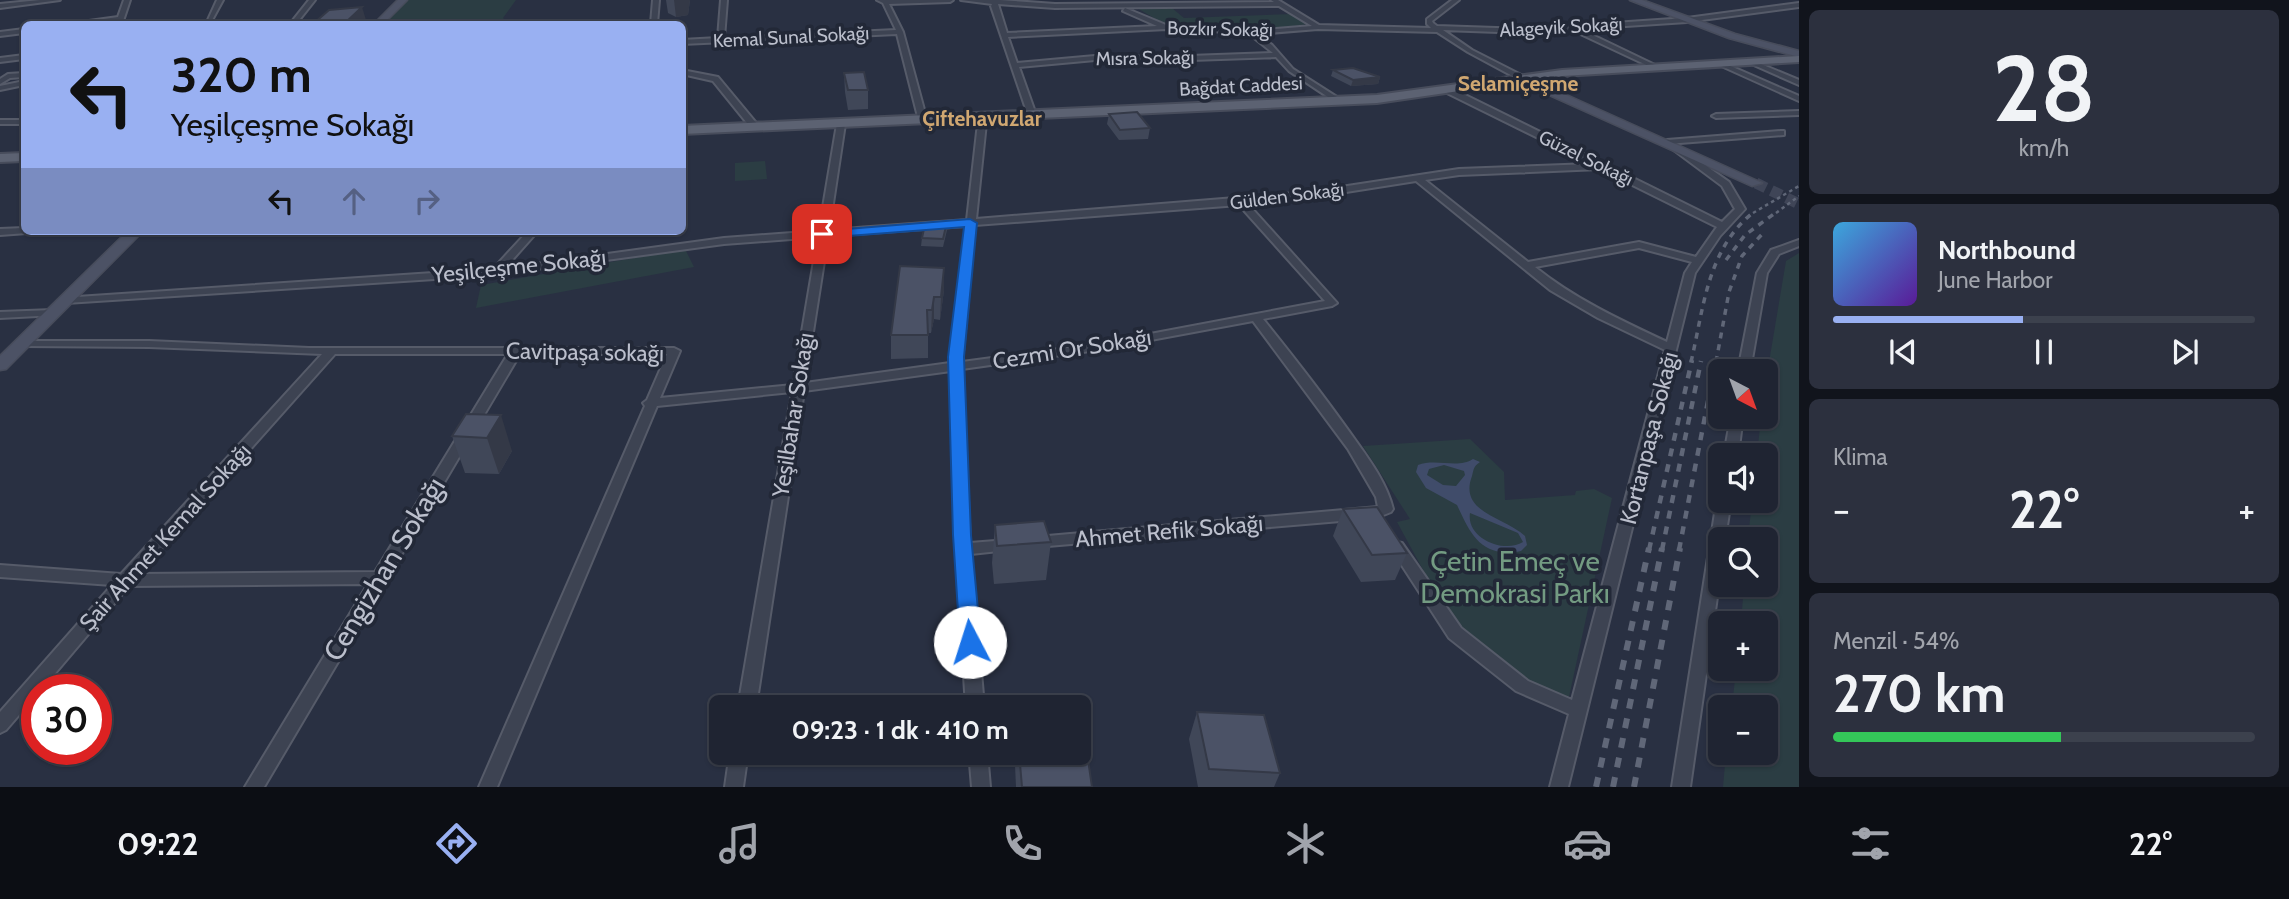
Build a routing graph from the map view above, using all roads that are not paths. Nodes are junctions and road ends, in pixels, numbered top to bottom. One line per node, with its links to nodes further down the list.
1 (57, 0): 18 (street)
2 (127, 0): 21 (street)
3 (220, 0): 22 (street)
4 (312, 0): 23 (street)
5 (403, 0): 24 (main road)
6 (656, 0): 25 (street)
7 (724, 0): 35 (street)
8 (950, 0): 13 (street)
9 (964, 0): 14 (street)
10 (1437, 0): 16 (street)
11 (1456, 0): 16 (street)
12 (1634, 0): 20 (main road)
13 (883, 1): 32 (street)
14 (996, 1): 19 (street); 34 (street)
15 (1277, 2): 19 (street); 27 (street)
16 (1449, 4): 29 (street)
17 (1799, 5): 20 (street, Alageyik Sokağı)
18 (0, 6)
19 (1102, 6): 26 (street)
20 (1687, 20): 28 (street, Alageyik Sokağı); 39 (main road)
21 (120, 21)
22 (209, 21)
23 (295, 21)
24 (381, 21)
25 (654, 21)
26 (1167, 27): 31 (street, Bozkır Sokağı); 34 (street, Bozkır Sokağı)
27 (1318, 27): 29 (street, Bozkır Sokağı); 31 (street, Bozkır Sokağı)
28 (1572, 28): 29 (street, Alageyik Sokağı); 44 (street)
29 (1435, 29): 47 (street)
30 (21, 30): 33 (street)
31 (1247, 30): 37 (street)
32 (900, 32): 35 (street, Kemal Sunal Sokağı); 58 (street)
33 (0, 34)
34 (1004, 35): 43 (street)
35 (721, 40): 36 (street, Kemal Sunal Sokağı)
36 (686, 41)
37 (1276, 55): 43 (street, Mısra Sokağı); 54 (street)
38 (21, 57): 40 (street)
39 (1799, 57): 41 (main road, Bağdat Caddesi)
40 (0, 60)
41 (1749, 61): 42 (main road, Bağdat Caddesi); 49 (street)
42 (1719, 63): 44 (main road, Bağdat Caddesi); 53 (street)
43 (1014, 65): 55 (street)
44 (1655, 67): 47 (main road, Bağdat Caddesi)
45 (686, 73): 63 (street)
46 (21, 75): 48 (street)
47 (1520, 78): 52 (main road, Bağdat Caddesi); 67 (main road)
48 (0, 82)
49 (1799, 83)
50 (21, 84): 51 (street)
51 (0, 88)
52 (1450, 91): 54 (main road, Bağdat Caddesi); 70 (street, Güzel Sokağı)
53 (1799, 99)
54 (1337, 101): 56 (main road, Bağdat Caddesi)
55 (1031, 112): 56 (main road, Bağdat Caddesi); 58 (main road, Bağdat Caddesi)
56 (1097, 113): 61 (main road)
57 (1799, 113): 66 (street)
58 (922, 117): 62 (main road, Bağdat Caddesi)
59 (21, 121): 60 (street)
60 (0, 122)
61 (982, 122): 62 (main road); 74 (street)
62 (841, 124): 63 (main road, Bağdat Caddesi); 78 (street, Yeşilbahar Sokağı)
63 (754, 126): 64 (main road, Bağdat Caddesi)
64 (686, 130)
65 (1781, 133): 66 (street)
66 (1752, 135): 67 (street)
67 (1664, 140): 72 (main road); 75 (street, Kortanpaşa Sokağı)
68 (21, 157): 69 (main road)
69 (0, 158)
70 (1602, 166): 71 (street, Gülden Sokağı); 75 (street, Güzel Sokağı)
71 (1417, 178): 73 (street, Gülden Sokağı); 83 (street)
72 (1756, 183)
73 (1242, 202): 74 (street, Gülden Sokağı); 88 (street, Cezmi Or Sokağı)
74 (970, 223): 78 (street, Yeşilçeşme Sokağı); 95 (street)
75 (1723, 226): 82 (street, Kortanpaşa Sokağı)
76 (21, 231): 77 (street)
77 (0, 232)
78 (822, 234): 84 (street, Yeşilçeşme Sokağı); 96 (street, Yeşilbahar Sokağı)
79 (132, 235): 85 (main road)
80 (529, 235): 84 (street)
81 (1799, 245): 93 (street)
82 (1697, 260): 83 (street); 90 (street, Kortanpaşa Sokağı)
83 (1526, 266): 90 (street)
84 (496, 272): 85 (street, Yeşilçeşme Sokağı)
85 (66, 300): 86 (main road)
86 (53, 313): 87 (street); 89 (main road)
87 (0, 315)
88 (1255, 317): 95 (street, Cezmi Or Sokağı); 99 (street)
89 (23, 343): 91 (street, Cavitpaşa sokağı); 94 (main road)
90 (1672, 349): 106 (street, Kortanpaşa Sokağı)
91 (331, 351): 92 (street, Cavitpaşa sokağı); 103 (street, Şair Ahmet Kemal Sokağı)
92 (516, 351): 97 (street, Cavitpaşa sokağı); 102 (street, Cengizhan Sokağı)
93 (1746, 359)
94 (0, 365)
95 (956, 366): 96 (street, Cezmi Or Sokağı); 100 (street)
96 (797, 388): 97 (street, Cezmi Or Sokağı); 104 (street, Yeşilbahar Sokağı)
97 (649, 403): 111 (street, Cavitpaşa sokağı)
98 (1722, 513): 115 (street)
99 (1382, 523): 100 (street, Ahmet Refik Sokağı); 106 (street)
100 (963, 549): 105 (street)
101 (0, 571): 103 (street)
102 (377, 578): 103 (street); 110 (street, Cengizhan Sokağı)
103 (125, 580): 107 (street, Şair Ahmet Kemal Sokağı)
104 (749, 695)
105 (974, 695)
106 (1579, 711): 114 (street, Kortanpaşa Sokağı)
107 (0, 725)
108 (738, 765): 112 (street)
109 (979, 765): 113 (street)
110 (254, 787)
111 (488, 787)
112 (734, 787)
113 (981, 787)
114 (1559, 787)
115 (1681, 787)

